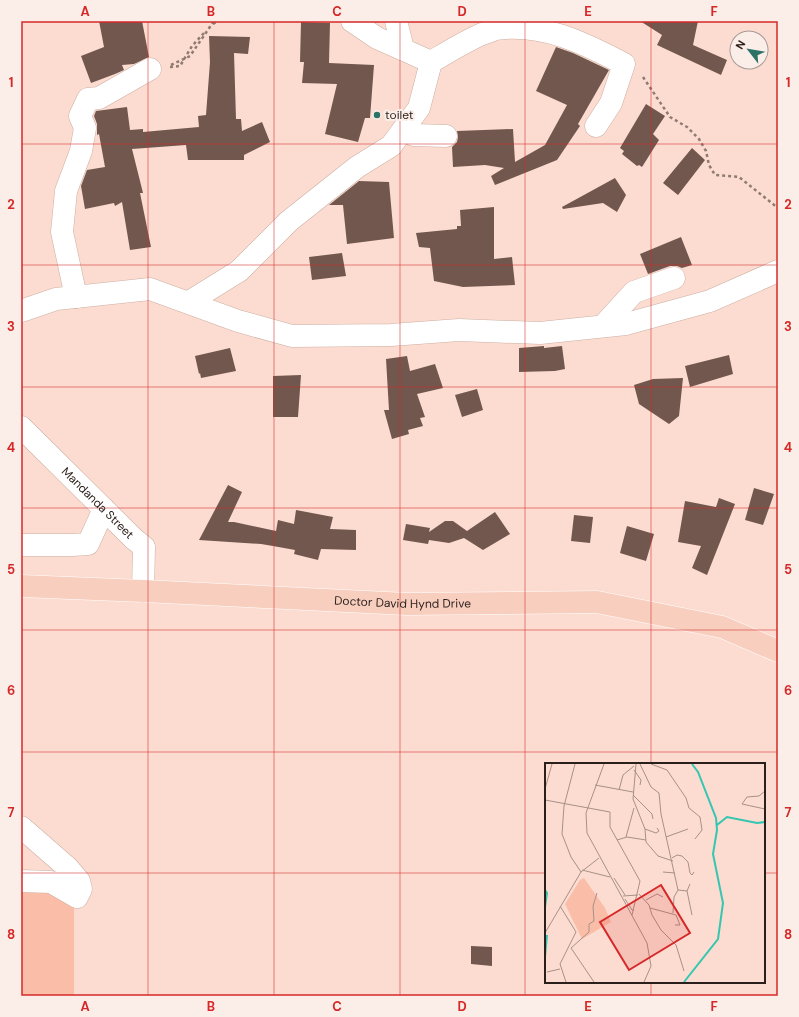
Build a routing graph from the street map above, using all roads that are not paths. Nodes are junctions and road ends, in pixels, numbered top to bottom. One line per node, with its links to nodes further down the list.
1 (352, 21): 3 (street)
2 (396, 21): 3 (street)
3 (403, 49): 4 (street)
4 (431, 62): 6 (street); 7 (street)
5 (150, 69): 11 (street)
6 (596, 126)
7 (403, 130): 8 (street); 12 (street)
8 (446, 136)
9 (778, 271): 14 (street)
10 (674, 278): 14 (street)
11 (76, 297): 12 (street); 13 (street)
12 (189, 302): 14 (street)
13 (21, 311)
14 (602, 326)
15 (21, 427): 16 (street, Mandanda Street)
16 (104, 509): 17 (street); 19 (street, Mandanda Street)
17 (21, 545)
18 (21, 586): 19 (main road, Doctor David Hynd Drive)
19 (142, 591): 20 (main road, Doctor David Hynd Drive)
20 (778, 650)
21 (21, 827): 22 (street)
22 (21, 881)

